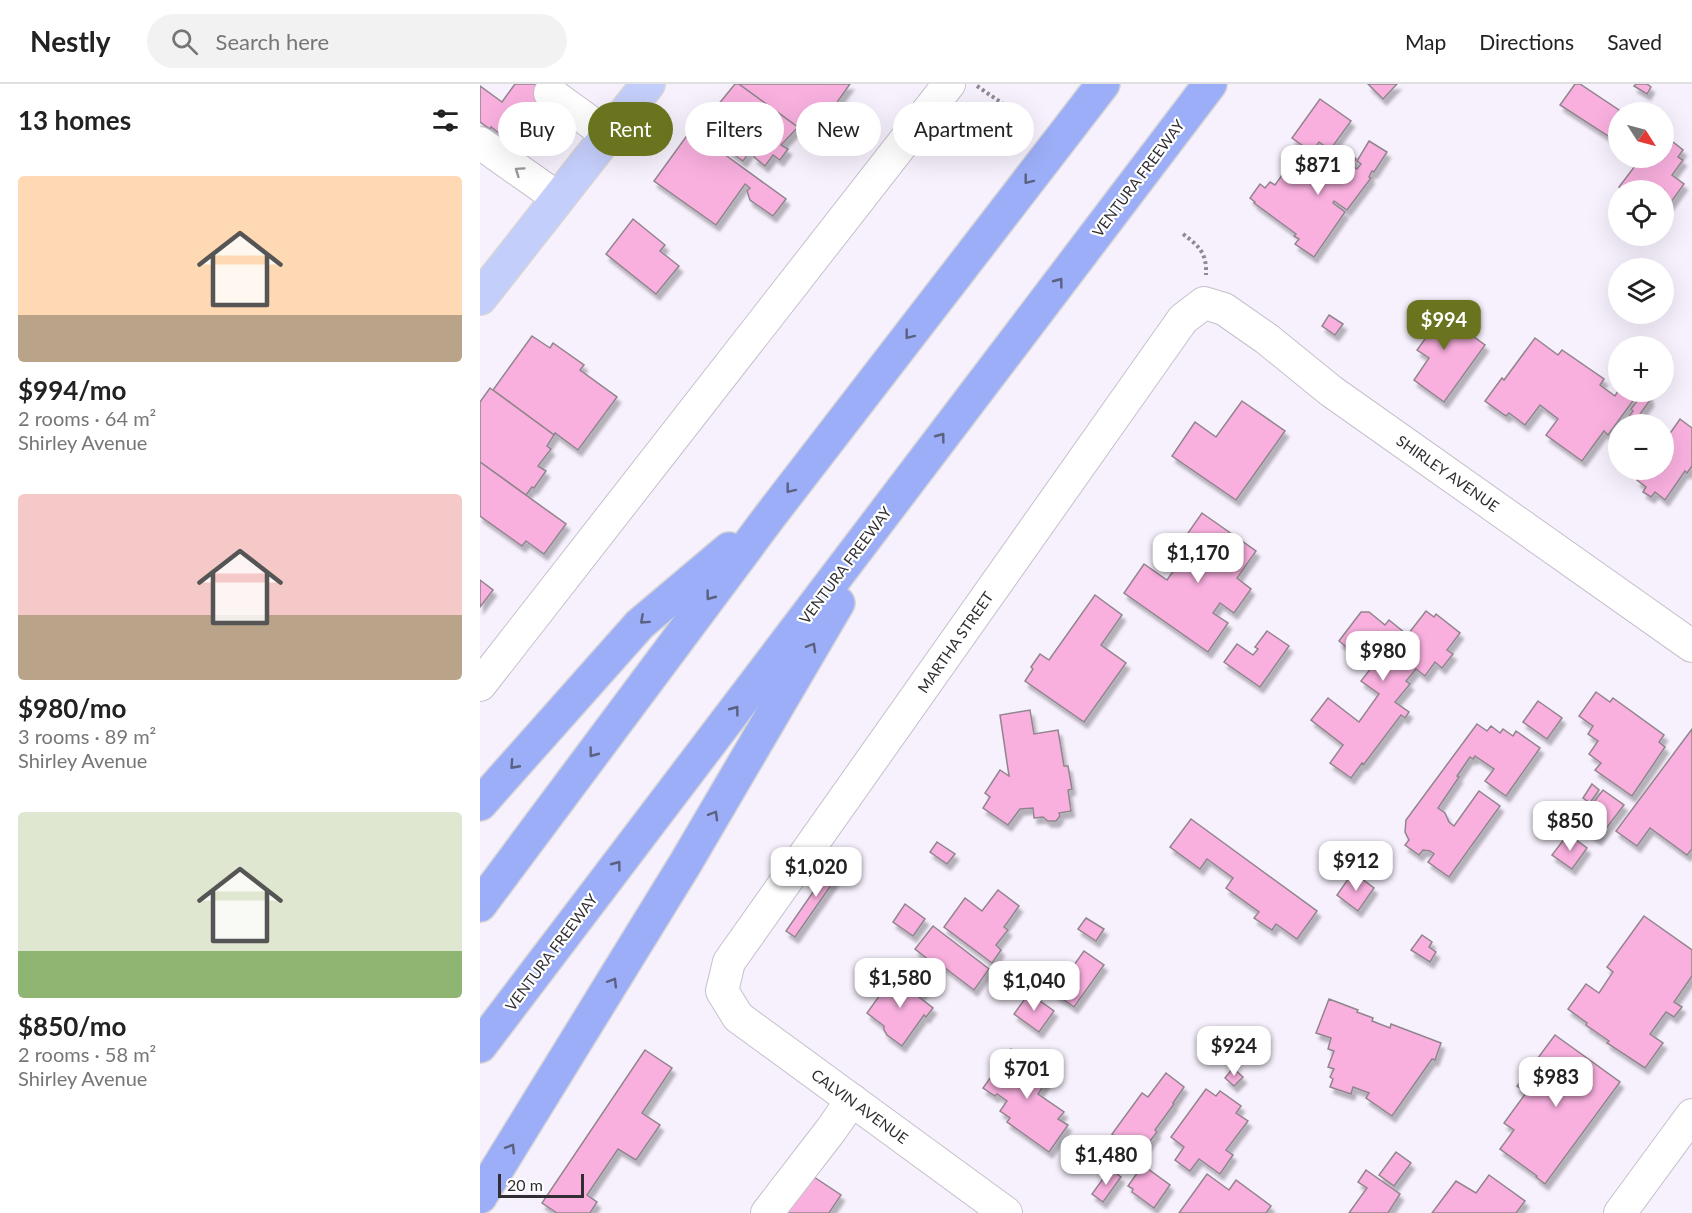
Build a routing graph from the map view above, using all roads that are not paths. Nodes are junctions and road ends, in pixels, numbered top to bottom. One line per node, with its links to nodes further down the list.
1 (648, 84): 6 (main road)
2 (1103, 84): 14 (highway, one-way to 14)
3 (1210, 84): 13 (highway, VENTURA FREEWAY, one-way to 3)
4 (934, 89): 16 (street)
5 (550, 93): 7 (street)
6 (634, 102)
7 (588, 121)
8 (480, 143): 10 (street, one-way to 8)
9 (591, 156): 10 (main road)
10 (558, 198): 11 (main road)
11 (484, 285)
12 (1204, 303): 15 (street, SHIRLEY AVENUE); 19 (street, MARTHA STREET)
13 (912, 476): 20 (highway, VENTURA FREEWAY, one-way to 13); 23 (highway, one-way to 13)
14 (770, 516): 17 (highway, one-way to 17); 18 (highway, one-way to 18)
15 (1692, 646)
16 (480, 685)
17 (480, 804)
18 (480, 905)
19 (722, 991): 21 (street, CALVIN AVENUE)
20 (480, 1046)
21 (852, 1100): 24 (street); 25 (street, CALVIN AVENUE)
22 (1692, 1114): 26 (street)
23 (480, 1197)
24 (767, 1213)
25 (1006, 1213)
26 (1620, 1213)

